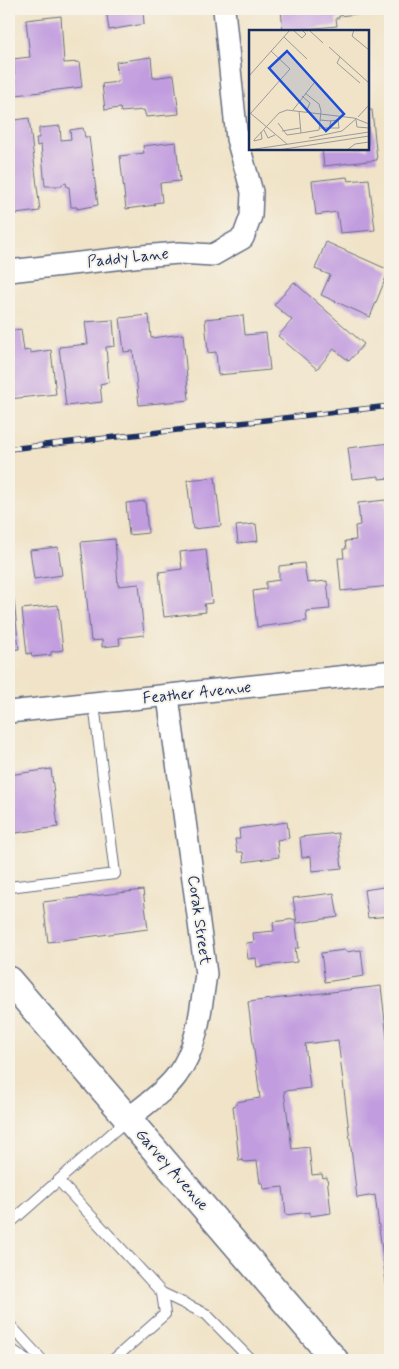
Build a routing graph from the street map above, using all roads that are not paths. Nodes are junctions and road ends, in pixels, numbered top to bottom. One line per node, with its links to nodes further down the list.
1 (224, 9): 2 (street, Paddy Lane)
2 (9, 271)
3 (386, 672): 4 (street, Feather Avenue)
4 (168, 696): 5 (street, Feather Avenue); 9 (street, Corak Street)
5 (94, 704): 6 (street, Feather Avenue); 7 (lane)
6 (9, 712)
7 (9, 887)
8 (9, 980): 9 (street, Garvey Avenue)
9 (128, 1119): 10 (lane); 19 (street, Garvey Avenue)
10 (59, 1180): 11 (lane); 12 (lane)
11 (9, 1224)
12 (162, 1293): 17 (lane); 18 (lane)
13 (9, 1324): 16 (lane)
14 (9, 1348): 15 (lane)
15 (27, 1360)
16 (42, 1360)
17 (113, 1360)
18 (251, 1360)
19 (335, 1360)

